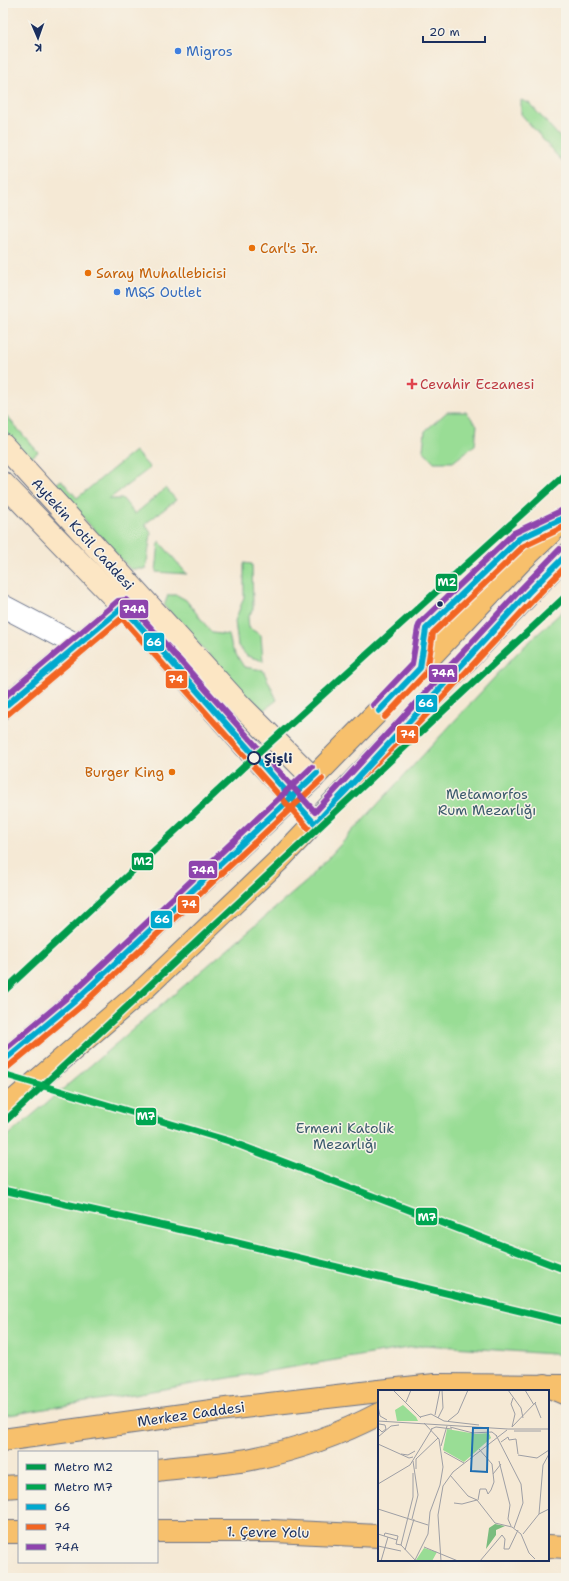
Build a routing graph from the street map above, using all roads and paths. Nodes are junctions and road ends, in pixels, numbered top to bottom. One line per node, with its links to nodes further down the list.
1 (3, 446): 9 (main road, Aytekin Kotil Caddesi)
2 (3, 484): 6 (main road, Aytekin Kotil Caddesi)
3 (566, 518): 9 (main road)
4 (566, 554): 11 (main road)
5 (3, 606): 7 (street)
6 (122, 607): 7 (street); 10 (main road, Aytekin Kotil Caddesi)
7 (77, 645): 8 (street)
8 (3, 708)
9 (313, 778): 10 (main road); 11 (main road)
10 (292, 798): 12 (main road); 13 (main road)
11 (336, 800): 12 (main road)
12 (315, 824): 14 (main road)
13 (3, 1061)
14 (3, 1110)
15 (556, 1386): 16 (main road, Merkez Caddesi); 19 (main road)
16 (429, 1388): 17 (main road, Merkez Caddesi)
17 (396, 1390)
18 (378, 1391): 21 (main road, Merkez Caddesi)
19 (566, 1394)
20 (378, 1415): 22 (main road)
21 (3, 1440)
22 (158, 1470)
23 (18, 1486): 24 (main road)
24 (3, 1488)
25 (158, 1531): 28 (main road, 1. Çevre Yolu)
26 (3, 1532): 27 (main road)
27 (18, 1532)
28 (378, 1536)
29 (549, 1546): 30 (main road)
30 (566, 1547)

